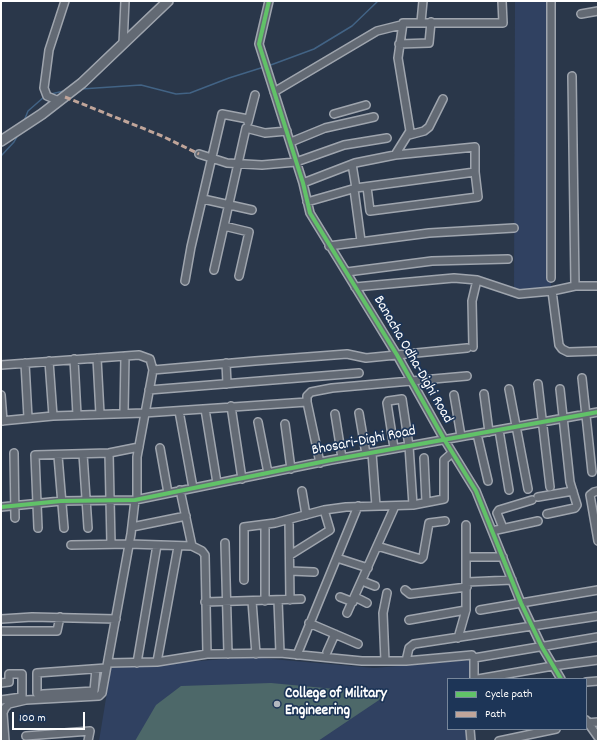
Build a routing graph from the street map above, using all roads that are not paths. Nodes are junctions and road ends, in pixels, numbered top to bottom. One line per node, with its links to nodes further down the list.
1 (65, 1): 19 (street)
2 (125, 1): 13 (street)
3 (168, 1): 13 (main road)
4 (269, 1): 16 (street, Banacha Odha-Dighi Road)
5 (424, 1): 10 (street)
6 (502, 1): 11 (street)
7 (551, 1): 56 (street)
8 (598, 11): 9 (street)
9 (581, 14)
10 (421, 22): 11 (street); 12 (street)
11 (431, 22): 14 (street)
12 (401, 25): 14 (street); 16 (street)
13 (123, 44): 19 (main road)
14 (399, 44): 28 (street)
15 (572, 76): 59 (street)
16 (274, 92): 27 (street, Banacha Odha-Dighi Road)
17 (255, 95): 23 (street)
18 (443, 99): 28 (street)
19 (59, 101): 30 (main road)
20 (366, 105): 21 (street)
21 (351, 110): 24 (street); 25 (street)
22 (374, 117): 24 (street)
23 (248, 119): 26 (street); 34 (street)
24 (354, 120): 25 (street)
25 (338, 124): 31 (street)
26 (246, 128): 27 (street); 37 (street)
27 (287, 131): 31 (street, Banacha Odha-Dighi Road)
28 (409, 135): 33 (street)
29 (387, 138): 35 (street)
30 (1, 141)
31 (291, 142): 35 (street, Banacha Odha-Dighi Road)
32 (199, 154): 34 (street)
33 (395, 155): 36 (street); 38 (street)
34 (212, 159): 37 (street); 42 (street)
35 (296, 162): 37 (street); 39 (street, Banacha Odha-Dighi Road)
36 (352, 164): 39 (street); 41 (street)
37 (238, 165): 44 (street)
38 (475, 172): 40 (street); 46 (street)
39 (303, 183): 43 (street, Banacha Odha-Dighi Road)
40 (367, 187): 41 (street); 46 (street)
41 (355, 188): 43 (street); 47 (street)
42 (203, 199): 44 (street); 58 (street)
43 (307, 202): 51 (street, Banacha Odha-Dighi Road)
44 (229, 205): 45 (street); 48 (street)
45 (252, 210)
46 (370, 211): 47 (street)
47 (358, 213): 50 (street)
48 (224, 226): 53 (street); 55 (street)
49 (514, 228): 50 (street)
50 (361, 241): 51 (street)
51 (329, 246): 54 (street, Banacha Odha-Dighi Road)
52 (508, 259): 54 (street)
53 (214, 270)
54 (347, 272): 61 (street, Banacha Odha-Dighi Road)
55 (239, 276)
56 (551, 278)
57 (476, 280): 61 (street); 62 (street); 65 (street)
58 (184, 281)
59 (576, 286): 60 (street); 62 (street)
60 (598, 286)
61 (355, 287): 65 (street, Banacha Odha-Dighi Road)
62 (556, 290): 63 (street); 64 (street)
63 (589, 290)
64 (598, 351)
65 (397, 355): 71 (street); 77 (street, Banacha Odha-Dighi Road)
66 (125, 356): 67 (street); 73 (street); 91 (street)
67 (97, 358): 68 (street); 93 (street)
68 (74, 359): 69 (street); 97 (street)
69 (49, 361): 70 (street); 98 (street)
70 (24, 363): 72 (street); 99 (street)
71 (226, 363): 73 (street); 78 (street)
72 (1, 365)
73 (153, 370): 82 (street)
74 (359, 373): 78 (street)
75 (467, 376): 77 (street)
76 (582, 378): 96 (street)
77 (411, 380): 86 (street); 110 (street, Banacha Odha-Dighi Road)
78 (227, 384): 82 (street)
79 (538, 384): 103 (street)
80 (509, 389): 105 (street)
81 (560, 389): 100 (street)
82 (149, 390): 94 (street)
83 (484, 394): 107 (street)
84 (1, 395): 101 (street)
85 (454, 395): 109 (street)
86 (307, 402): 87 (street); 123 (street)
87 (231, 406): 88 (street); 127 (street)
88 (206, 409): 89 (street); 129 (street)
89 (179, 411): 94 (street); 131 (street)
90 (598, 412): 96 (street, Bhosari-Dighi Road)
91 (124, 413): 93 (street); 94 (street)
92 (359, 413): 117 (street)
93 (100, 414): 97 (street)
94 (144, 414): 112 (street)
95 (335, 414): 121 (street)
96 (585, 414): 100 (street, Bhosari-Dighi Road); 125 (street)
97 (77, 415): 98 (street)
98 (53, 416): 99 (street)
99 (28, 418): 101 (street)
100 (563, 418): 103 (street, Bhosari-Dighi Road); 136 (street)
101 (2, 421)
102 (258, 422): 126 (street)
103 (543, 422): 105 (street, Bhosari-Dighi Road); 130 (street)
104 (285, 424): 124 (street)
105 (517, 427): 106 (street, Bhosari-Dighi Road); 132 (street)
106 (500, 430): 107 (street, Bhosari-Dighi Road); 134 (street)
107 (489, 432): 108 (street, Bhosari-Dighi Road)
108 (477, 434): 109 (street, Bhosari-Dighi Road); 128 (street)
109 (460, 436): 110 (street, Bhosari-Dighi Road)
110 (444, 439): 111 (street, Bhosari-Dighi Road); 118 (street, Banacha Odha-Dighi Road)
111 (409, 446): 114 (street, Bhosari-Dighi Road); 114 (street); 145 (street)
112 (138, 447): 116 (street); 140 (street)
113 (160, 448): 138 (street)
114 (394, 448): 117 (street, Bhosari-Dighi Road)
115 (14, 453): 147 (street)
116 (109, 453): 119 (street); 139 (street)
117 (369, 453): 121 (street, Bhosari-Dighi Road); 149 (street)
118 (452, 453): 143 (street); 167 (street, Banacha Odha-Dighi Road)
119 (83, 454): 120 (street); 141 (street)
120 (58, 456): 142 (street); 144 (street)
121 (342, 458): 123 (street, Bhosari-Dighi Road)
122 (424, 458): 143 (street)
123 (320, 463): 124 (street, Bhosari-Dighi Road)
124 (291, 468): 126 (street, Bhosari-Dighi Road)
125 (592, 472)
126 (268, 473): 127 (street, Bhosari-Dighi Road)
127 (242, 479): 129 (street, Bhosari-Dighi Road)
128 (488, 481)
129 (217, 484): 131 (street, Bhosari-Dighi Road)
130 (550, 487)
131 (193, 488): 133 (street, Bhosari-Dighi Road)
132 (528, 489)
133 (180, 490): 138 (street, Bhosari-Dighi Road); 154 (street)
134 (509, 490)
135 (302, 491): 153 (street)
136 (573, 491): 152 (street); 166 (street)
137 (598, 491): 159 (street)
138 (168, 493): 140 (street, Bhosari-Dighi Road)
139 (111, 499): 140 (street, Bhosari-Dighi Road); 141 (street, Bhosari-Dighi Road); 170 (street)
140 (136, 499): 162 (street)
141 (86, 500): 142 (street, Bhosari-Dighi Road); 165 (street)
142 (61, 501): 144 (street, Bhosari-Dighi Road); 164 (street)
143 (426, 502): 145 (street)
144 (38, 505): 147 (street, Bhosari-Dighi Road); 163 (street)
145 (413, 505): 150 (street)
146 (1, 506): 147 (street, Bhosari-Dighi Road)
147 (14, 506): 155 (street)
148 (358, 506): 149 (street); 151 (street); 180 (street)
149 (376, 506): 150 (street)
150 (395, 506): 175 (street)
151 (324, 510): 153 (street); 177 (street)
152 (547, 514)
153 (306, 515): 156 (street)
154 (186, 516): 162 (street); 174 (street)
155 (15, 518)
156 (289, 520): 160 (street); 177 (street)
157 (444, 521): 175 (street)
158 (538, 521): 166 (street)
159 (596, 521): 168 (street)
160 (265, 525): 184 (street); 197 (street)
161 (466, 526): 178 (street)
162 (132, 527): 171 (street)
163 (38, 528)
164 (64, 528)
165 (88, 528)
166 (504, 528): 167 (street)
167 (492, 530): 179 (street, Banacha Odha-Dighi Road)
168 (598, 541)
169 (225, 543): 199 (street)
170 (111, 544): 171 (street); 172 (street)
171 (129, 544): 173 (street); 209 (street)
172 (71, 545)
173 (157, 545): 176 (street); 230 (street)
174 (192, 546): 176 (street); 198 (street)
175 (377, 546): 181 (street)
176 (178, 547): 229 (street)
177 (290, 555): 182 (street)
178 (467, 557): 179 (street); 187 (street)
179 (503, 557): 185 (street, Banacha Odha-Dighi Road)
180 (337, 558): 181 (street); 211 (street)
181 (368, 568): 186 (street)
182 (290, 571): 183 (street); 195 (street)
183 (314, 572)
184 (244, 580)
185 (512, 580): 187 (street); 201 (street, Banacha Odha-Dighi Road)
186 (362, 581): 188 (street); 196 (street)
187 (467, 584): 189 (street); 203 (street)
188 (375, 586)
189 (405, 590)
190 (598, 590): 201 (street)
191 (387, 593): 227 (street)
192 (340, 597): 196 (street)
193 (302, 599): 195 (street)
194 (278, 600): 195 (street); 197 (street); 220 (street)
195 (290, 600)
196 (354, 600): 202 (street); 205 (street)
197 (265, 601): 200 (street)
198 (206, 602): 199 (street); 221 (street)
199 (227, 602): 200 (street); 222 (street)
200 (252, 602): 223 (street)
201 (521, 602): 204 (street); 212 (street, Banacha Odha-Dighi Road)
202 (367, 603)
203 (466, 610): 210 (street); 216 (street)
204 (480, 610)
205 (348, 613)
206 (598, 616): 212 (street)
207 (60, 617): 208 (street); 209 (street); 213 (street)
208 (1, 618)
209 (116, 619): 231 (street)
210 (409, 620)
211 (310, 623): 214 (street); 224 (street)
212 (532, 626): 216 (street); 218 (street, Banacha Odha-Dighi Road)
213 (1, 631)
214 (335, 634): 217 (street); 219 (street)
215 (598, 637): 218 (street)
216 (458, 638): 228 (street)
217 (358, 644)
218 (542, 647): 225 (street); 232 (street, Banacha Odha-Dighi Road)
219 (327, 652)
220 (280, 653): 223 (street); 224 (street)
221 (207, 654): 222 (street); 229 (street)
222 (228, 654): 223 (street)
223 (256, 654)
224 (297, 655): 227 (street)
225 (474, 658): 228 (street); 234 (street)
226 (598, 660): 232 (street)
227 (385, 661): 228 (street)
228 (406, 661)
229 (157, 662): 230 (street)
230 (137, 663): 231 (street)
231 (107, 666): 233 (street); 241 (street)
232 (553, 666): 235 (street); 236 (street, Banacha Odha-Dighi Road)
233 (96, 669): 233 (street)
234 (474, 678)
235 (484, 678)
236 (560, 678)
237 (598, 681): 238 (street)
238 (587, 682)
239 (1, 683): 240 (street)
240 (1, 700)
241 (3, 708): 242 (street)
242 (2, 721): 250 (street)
243 (587, 722): 244 (street); 249 (street)
244 (598, 722)
245 (470, 730): 252 (street)
246 (551, 730): 253 (street)
247 (26, 736): 248 (street)
248 (46, 737): 251 (street)
249 (598, 737)
250 (5, 741)
251 (88, 741)
252 (471, 741)
253 (499, 741)

